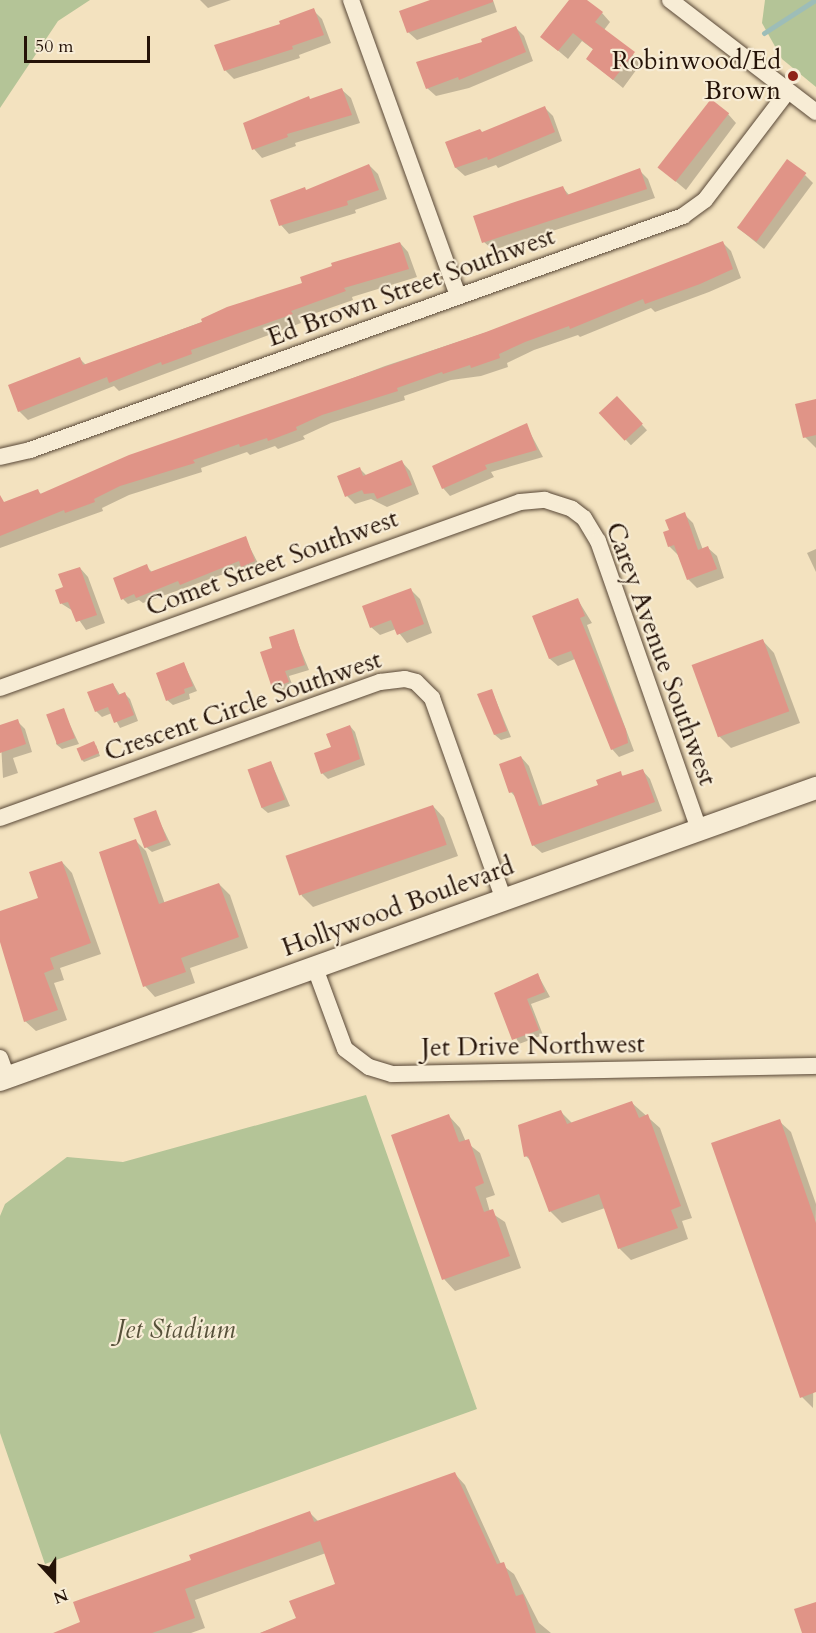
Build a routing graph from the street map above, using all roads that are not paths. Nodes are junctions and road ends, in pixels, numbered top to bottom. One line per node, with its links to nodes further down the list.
1 (351, 0): 5 (street)
2 (670, 0): 3 (street)
3 (788, 91): 4 (street); 5 (street, Ed Brown Street Southwest)
4 (816, 112)
5 (458, 296): 6 (street, Ed Brown Street Southwest)
6 (0, 457)
7 (564, 505): 8 (street, Comet Street Southwest); 11 (street, Carey Avenue Southwest)
8 (0, 688)
9 (816, 788): 11 (street, Hollywood Boulevard)
10 (0, 818): 12 (street, Crescent Circle Southwest)
11 (699, 830): 12 (street, Hollywood Boulevard)
12 (504, 900): 13 (street, Hollywood Boulevard)
13 (315, 968): 14 (street, Jet Drive Northwest); 15 (street, Hollywood Boulevard)
14 (816, 1066)
15 (2, 1072)

